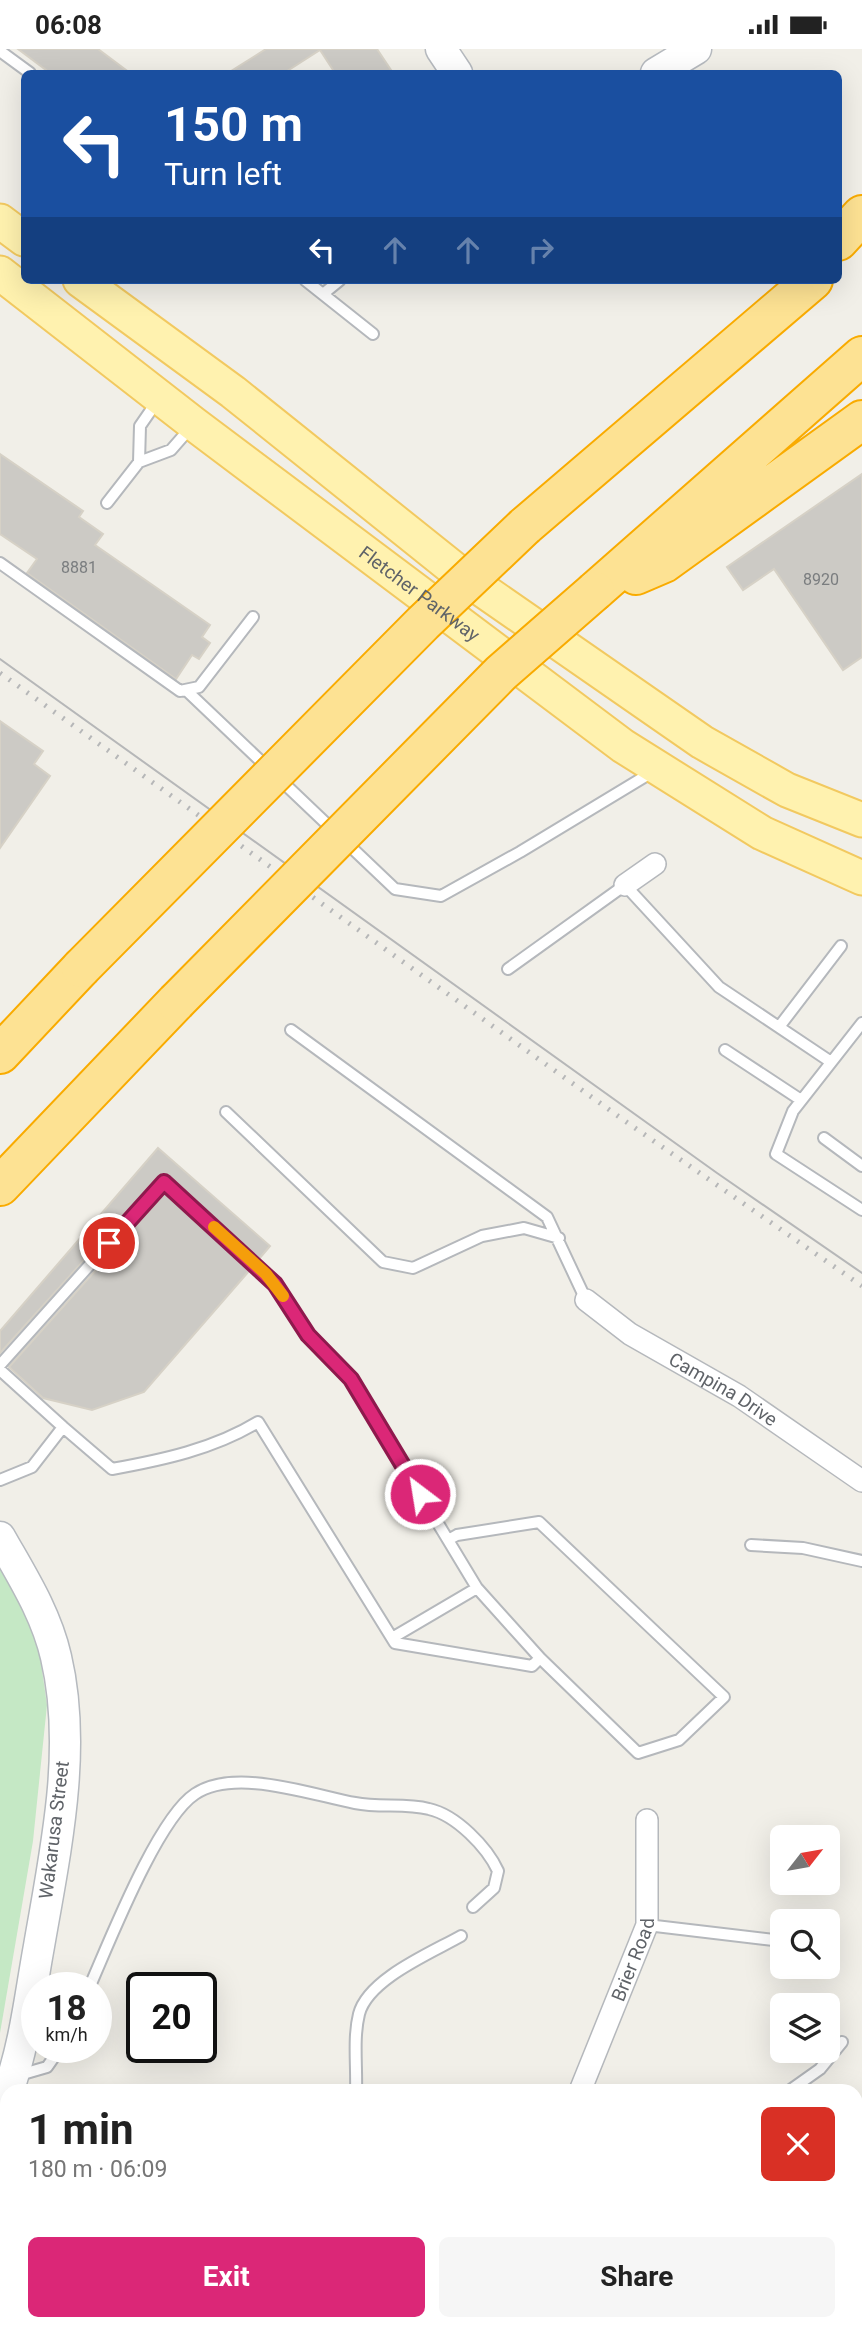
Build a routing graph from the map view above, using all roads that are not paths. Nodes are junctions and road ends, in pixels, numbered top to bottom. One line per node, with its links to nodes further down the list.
1 (441, 49): 5 (street)
2 (696, 49): 6 (street)
3 (0, 51): 4 (lane)
4 (26, 70)
5 (455, 70)
6 (661, 70)
7 (862, 215): 10 (highway)
8 (0, 221): 9 (main road)
9 (21, 237)
10 (842, 237)
11 (862, 238): 12 (highway)
12 (842, 255)
13 (0, 272): 23 (main road, Fletcher Parkway)
14 (85, 284): 33 (main road, Fletcher Parkway)
15 (310, 284): 19 (lane)
16 (335, 284): 19 (lane)
17 (799, 284): 20 (highway)
18 (808, 284): 20 (highway)
19 (323, 294): 21 (lane)
20 (768, 318): 43 (highway, bridge)
21 (373, 334)
22 (862, 356): 29 (highway)
23 (160, 398): 25 (main road, Fletcher Parkway); 26 (lane)
24 (862, 420): 29 (highway)
25 (194, 424): 26 (lane); 32 (main road, Fletcher Parkway)
26 (139, 462): 27 (lane)
27 (107, 503)
28 (0, 563): 31 (lane)
29 (599, 587): 49 (highway, bridge)
30 (253, 617): 31 (lane)
31 (187, 691): 32 (lane)
32 (659, 768): 35 (main road, Fletcher Parkway)
33 (862, 820)
34 (655, 864): 36 (street)
35 (862, 878)
36 (625, 885): 38 (lane); 40 (lane)
37 (841, 946): 40 (lane)
38 (509, 969)
39 (862, 1023): 44 (lane)
40 (779, 1027): 44 (lane)
41 (291, 1030): 51 (lane)
42 (725, 1050): 45 (lane)
43 (0, 1054)
44 (831, 1062): 45 (lane)
45 (802, 1100): 50 (lane)
46 (226, 1112): 51 (lane)
47 (824, 1139): 48 (lane)
48 (862, 1166)
49 (0, 1186)
50 (862, 1210)
51 (559, 1238): 52 (lane)
52 (586, 1300): 57 (street, Campina Drive)
53 (0, 1365): 59 (lane)
54 (0, 1370): 55 (lane)
55 (64, 1427): 56 (lane); 63 (lane)
56 (0, 1480)
57 (862, 1481)
58 (0, 1537): 73 (street, Wakarusa Street)
59 (448, 1540): 62 (lane); 64 (lane)
60 (751, 1545): 61 (lane)
61 (862, 1561)
62 (477, 1588): 63 (lane); 64 (lane)
63 (392, 1638): 64 (lane)
64 (540, 1658)
65 (647, 1821): 67 (street, Brier Road)
66 (473, 1907): 70 (lane)
67 (646, 1925): 69 (lane); 76 (street, Brier Road)
68 (461, 1935): 75 (lane)
69 (770, 1940)
70 (96, 1972)
71 (842, 2042): 77 (lane)
72 (50, 2063): 74 (lane)
73 (11, 2084)
74 (16, 2084)
75 (356, 2084)
76 (583, 2084)
77 (799, 2084)

